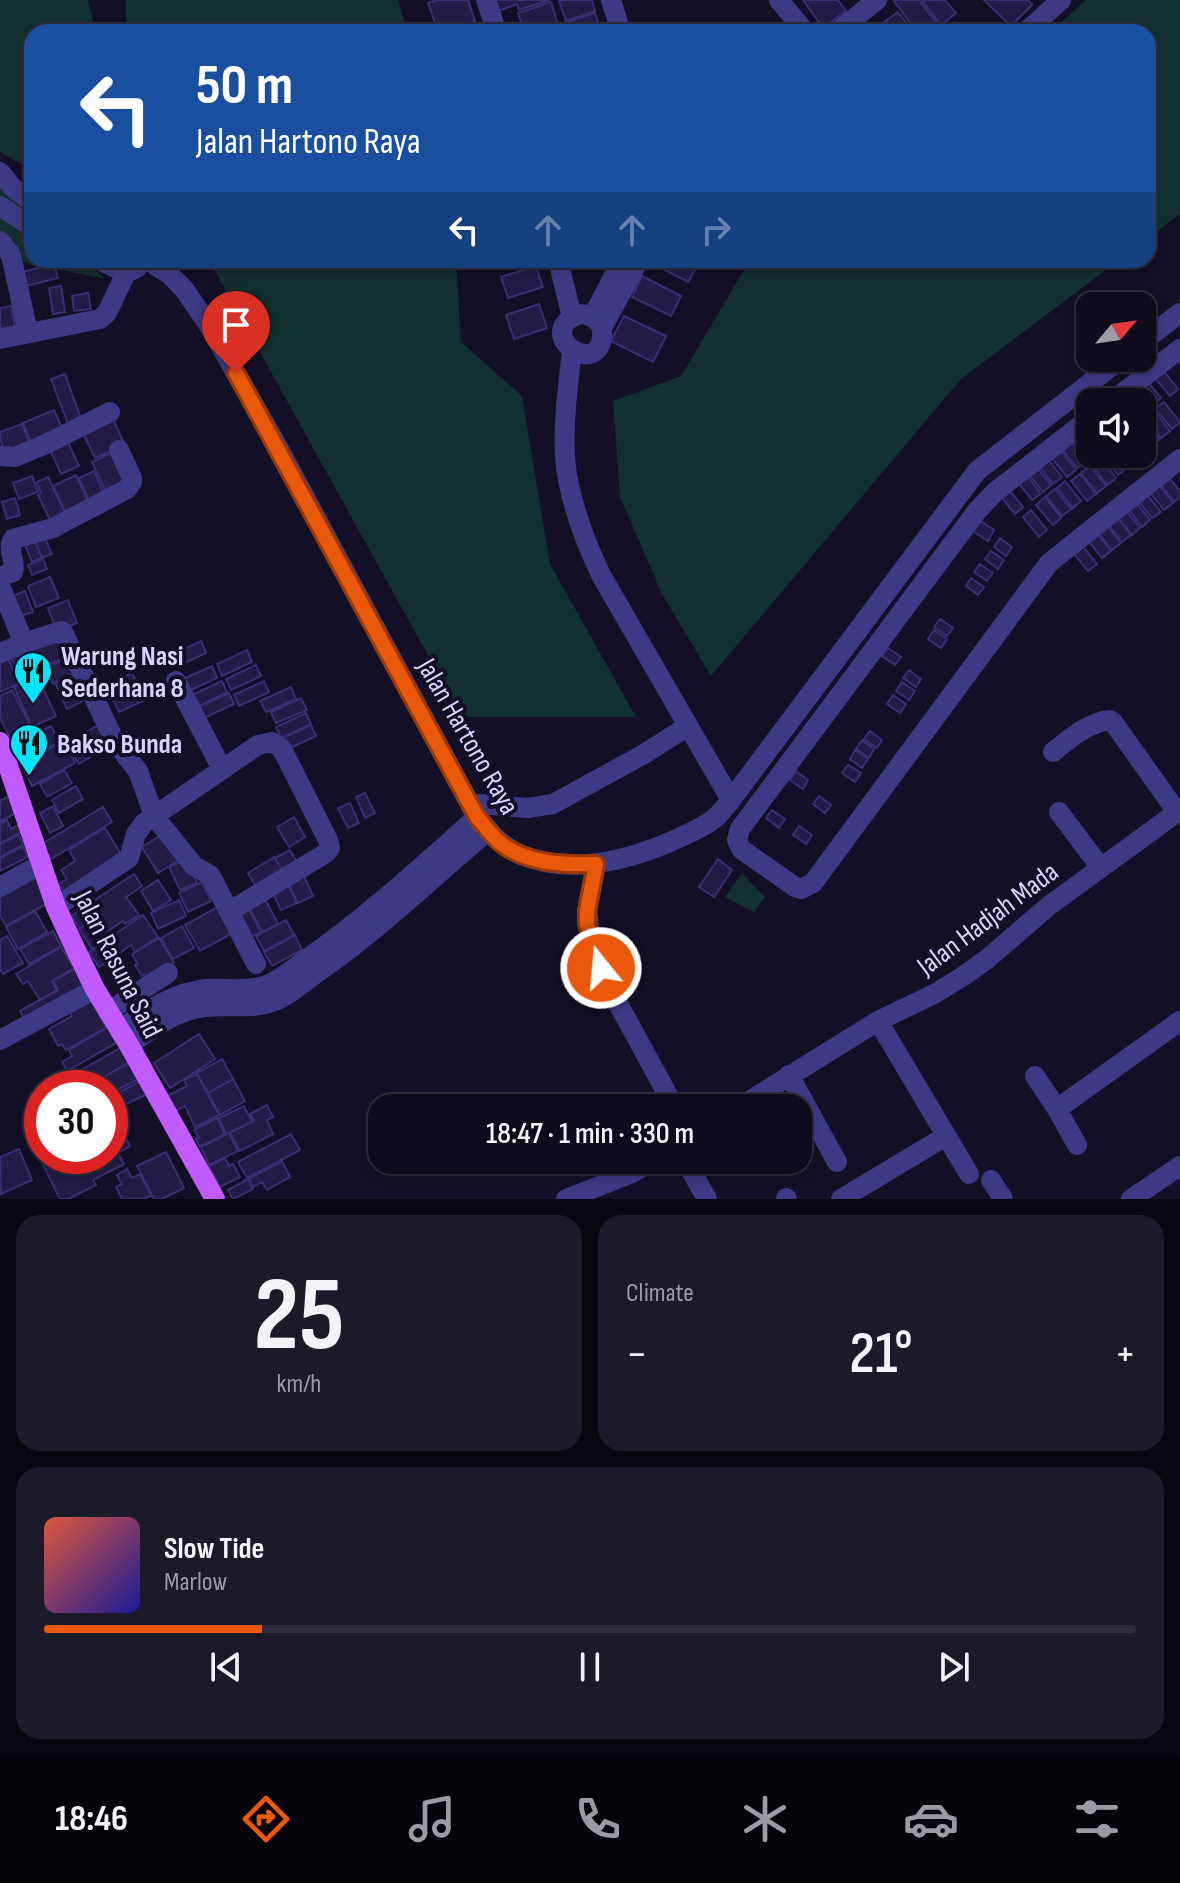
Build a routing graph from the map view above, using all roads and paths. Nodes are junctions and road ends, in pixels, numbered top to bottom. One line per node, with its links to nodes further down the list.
1 (486, 0): 6 (street)
2 (611, 0): 7 (street)
3 (779, 0): 8 (street)
4 (877, 0): 9 (street)
5 (1061, 0): 10 (street)
6 (494, 24)
7 (618, 24)
8 (798, 24)
9 (847, 24)
10 (1035, 24)
11 (0, 172): 12 (street)
12 (24, 196)
13 (0, 206): 14 (street)
14 (24, 222)
15 (0, 241): 24 (street)
16 (136, 268): 24 (street)
17 (151, 268): 48 (street, Jalan Hartono Raya)
18 (562, 268): 22 (street)
19 (618, 268): 22 (street)
20 (632, 268): 22 (street)
21 (1180, 313): 23 (street)
22 (589, 320): 27 (street); 27 (street)
23 (1156, 331)
24 (28, 333): 25 (street)
25 (0, 339)
26 (1180, 349): 29 (street)
27 (572, 351): 40 (street)
28 (1104, 372): 44 (street, Jalan Hartono Raya)
29 (1129, 388)
30 (110, 412): 33 (street)
31 (1076, 429): 34 (street)
32 (119, 450): 35 (street)
33 (0, 456)
34 (1180, 459)
35 (0, 577)
36 (0, 586): 37 (street)
37 (24, 643): 38 (street); 47 (street)
38 (0, 653)
39 (176, 681): 43 (street)
40 (688, 726): 44 (street); 48 (street)
41 (0, 742): 49 (main road, Jalan Rasuna Said)
42 (1053, 752): 45 (street)
43 (222, 769): 47 (street); 54 (street)
44 (731, 800): 50 (street, Jalan Hartono Raya)
45 (1179, 811): 51 (street, Jalan Hadjah Mada)
46 (1059, 812): 51 (street)
47 (154, 816): 53 (street); 54 (street)
48 (478, 817): 50 (street, Jalan Hartono Raya); 60 (street)
49 (41, 864): 52 (street); 53 (main road, Jalan Rasuna Said)
50 (596, 864): 64 (street)
51 (1101, 868): 58 (street, Jalan Hadjah Mada)
52 (0, 887)
53 (56, 907): 57 (main road, Jalan Rasuna Said)
54 (230, 911): 55 (street)
55 (256, 964)
56 (168, 973): 60 (street)
57 (95, 989): 60 (main road, Jalan Rasuna Said); 61 (street)
58 (878, 1021): 62 (street, Jalan Hadjah Mada); 67 (street)
59 (1180, 1021): 66 (street)
60 (119, 1029): 75 (main road, Jalan Rasuna Said)
61 (0, 1040)
62 (789, 1075): 65 (street, Jalan Hadjah Mada); 69 (street)
63 (1035, 1076): 66 (street)
64 (667, 1094)
65 (760, 1094)
66 (1057, 1109): 68 (street)
67 (946, 1136): 73 (street); 78 (street)
68 (1077, 1145)
69 (837, 1162)
70 (1180, 1166): 80 (street)
71 (630, 1174): 76 (street)
72 (693, 1174): 77 (street)
73 (969, 1174)
74 (991, 1180): 79 (street)
75 (215, 1199)
76 (566, 1199)
77 (707, 1199)
78 (841, 1199)
79 (1003, 1199)
80 (1131, 1199)

